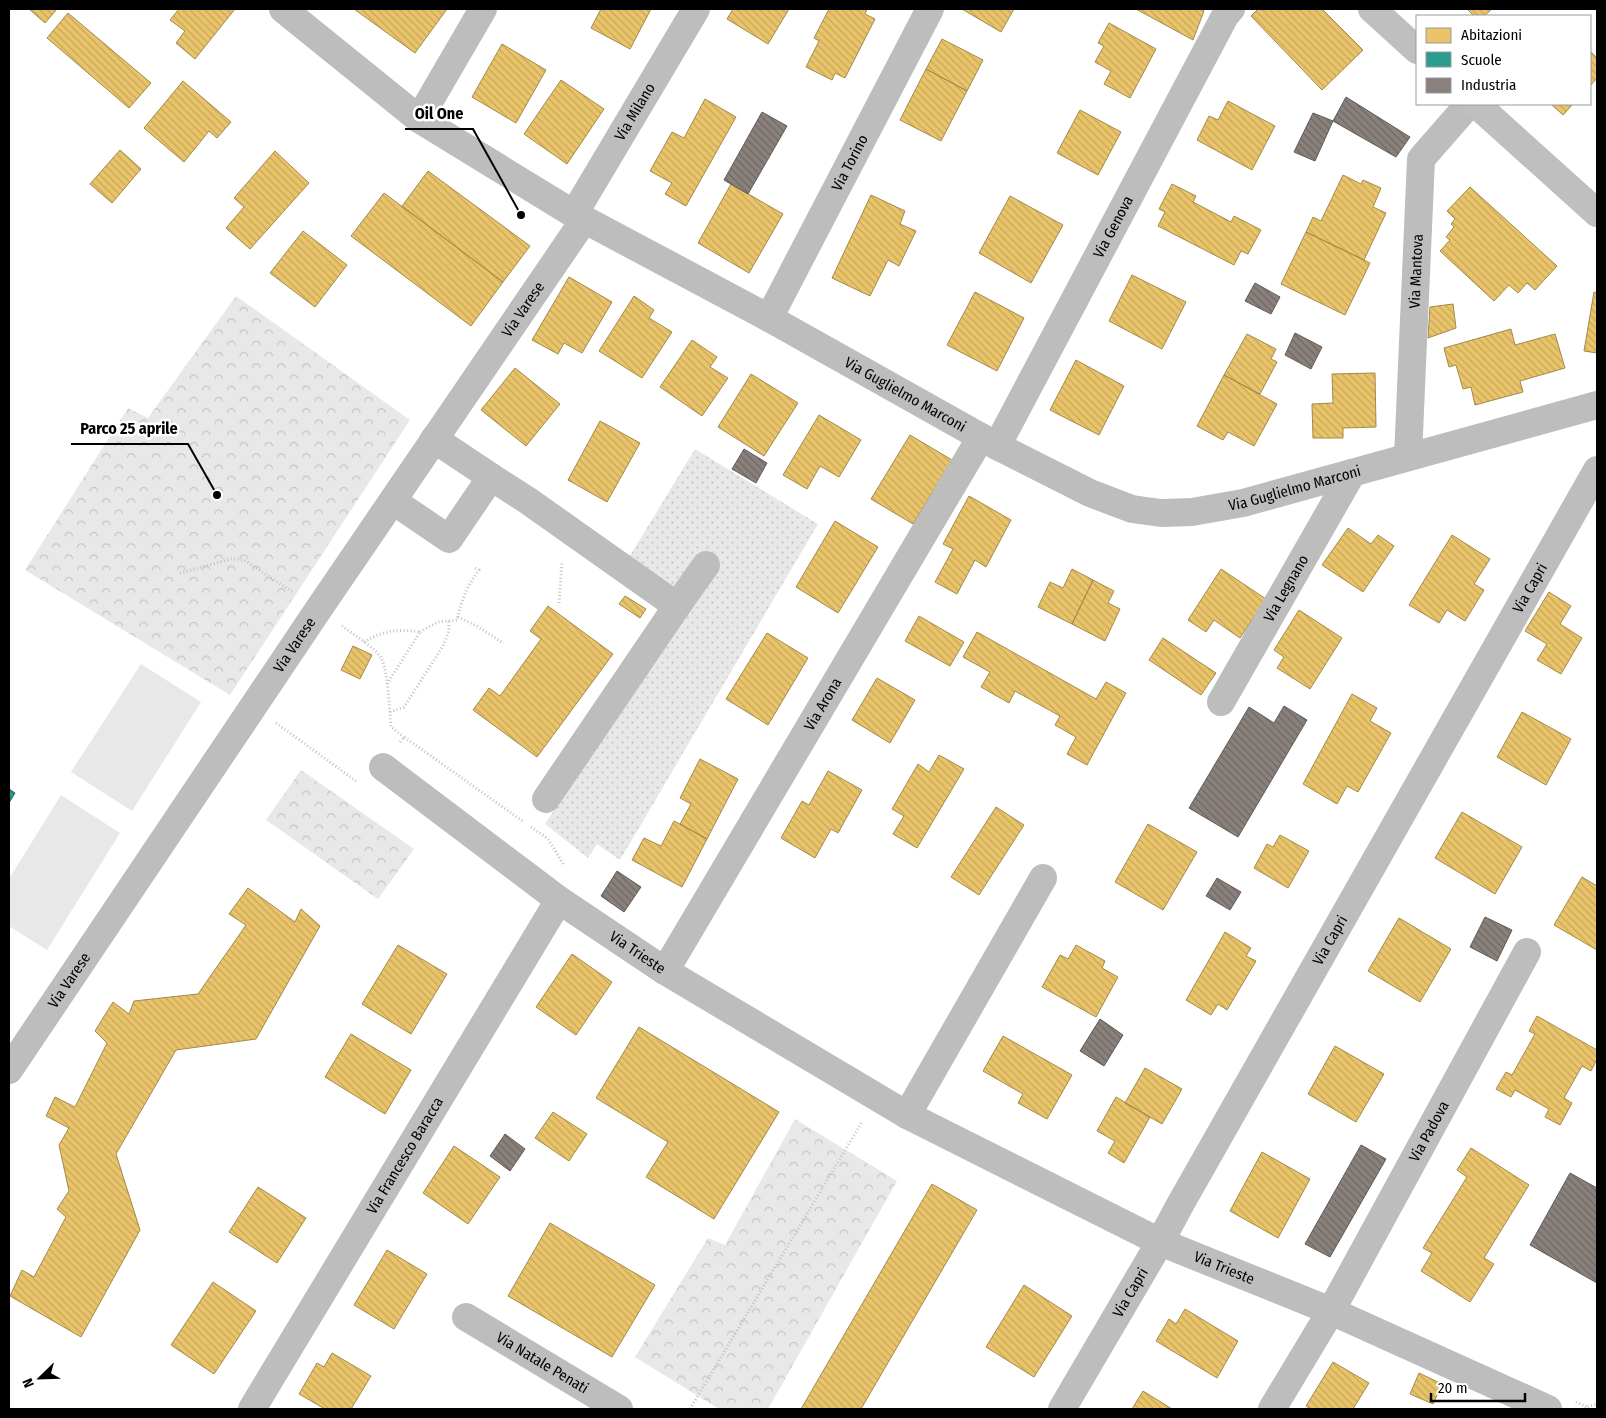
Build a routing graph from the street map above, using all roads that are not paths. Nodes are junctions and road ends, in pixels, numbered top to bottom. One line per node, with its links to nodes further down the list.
1 (283, 9): 10 (street, Via Guglielmo Marconi)
2 (483, 9): 10 (street)
3 (696, 9): 12 (street, Via Milano)
4 (930, 9): 13 (street, Via Torino)
5 (1231, 9): 16 (street, Via Genova)
6 (1372, 9): 7 (street)
7 (1416, 49)
8 (1468, 105): 17 (street, Via Mantova)
9 (1477, 105): 11 (street)
10 (419, 119): 12 (street, Via Guglielmo Marconi)
11 (1597, 214)
12 (579, 217): 13 (street, Via Guglielmo Marconi); 15 (street, Via Varese)
13 (769, 318): 16 (street, Via Guglielmo Marconi)
14 (1597, 405): 17 (street, Via Guglielmo Marconi)
15 (434, 439): 20 (street); 21 (street, Via Varese)
16 (989, 441): 19 (street, Via Guglielmo Marconi); 30 (street, Via Arona)
17 (1408, 457): 19 (street, Via Guglielmo Marconi)
18 (1597, 470): 33 (street, Via Capri)
19 (1352, 473): 24 (street, Via Legnano)
20 (491, 477): 21 (street); 23 (street)
21 (393, 500): 31 (street, Via Varese)
22 (706, 565): 23 (street)
23 (677, 606): 26 (street)
24 (1221, 702)
25 (383, 767): 28 (street, Via Trieste)
26 (546, 800)
27 (1043, 878): 32 (street)
28 (558, 900): 30 (street, Via Trieste); 37 (street, Via Francesco Baracca)
29 (1527, 952): 34 (street, Via Padova)
30 (665, 971): 32 (street, Via Trieste)
31 (9, 1070)
32 (907, 1115): 33 (street, Via Trieste)
33 (1160, 1242): 34 (street, Via Trieste); 39 (street, Via Capri)
34 (1331, 1311): 36 (street, Via Trieste); 40 (street, Via Padova)
35 (466, 1317): 38 (street, Via Natale Penati)
36 (1559, 1404)
37 (252, 1409)
38 (619, 1409)
39 (1062, 1409)
40 (1272, 1409)

